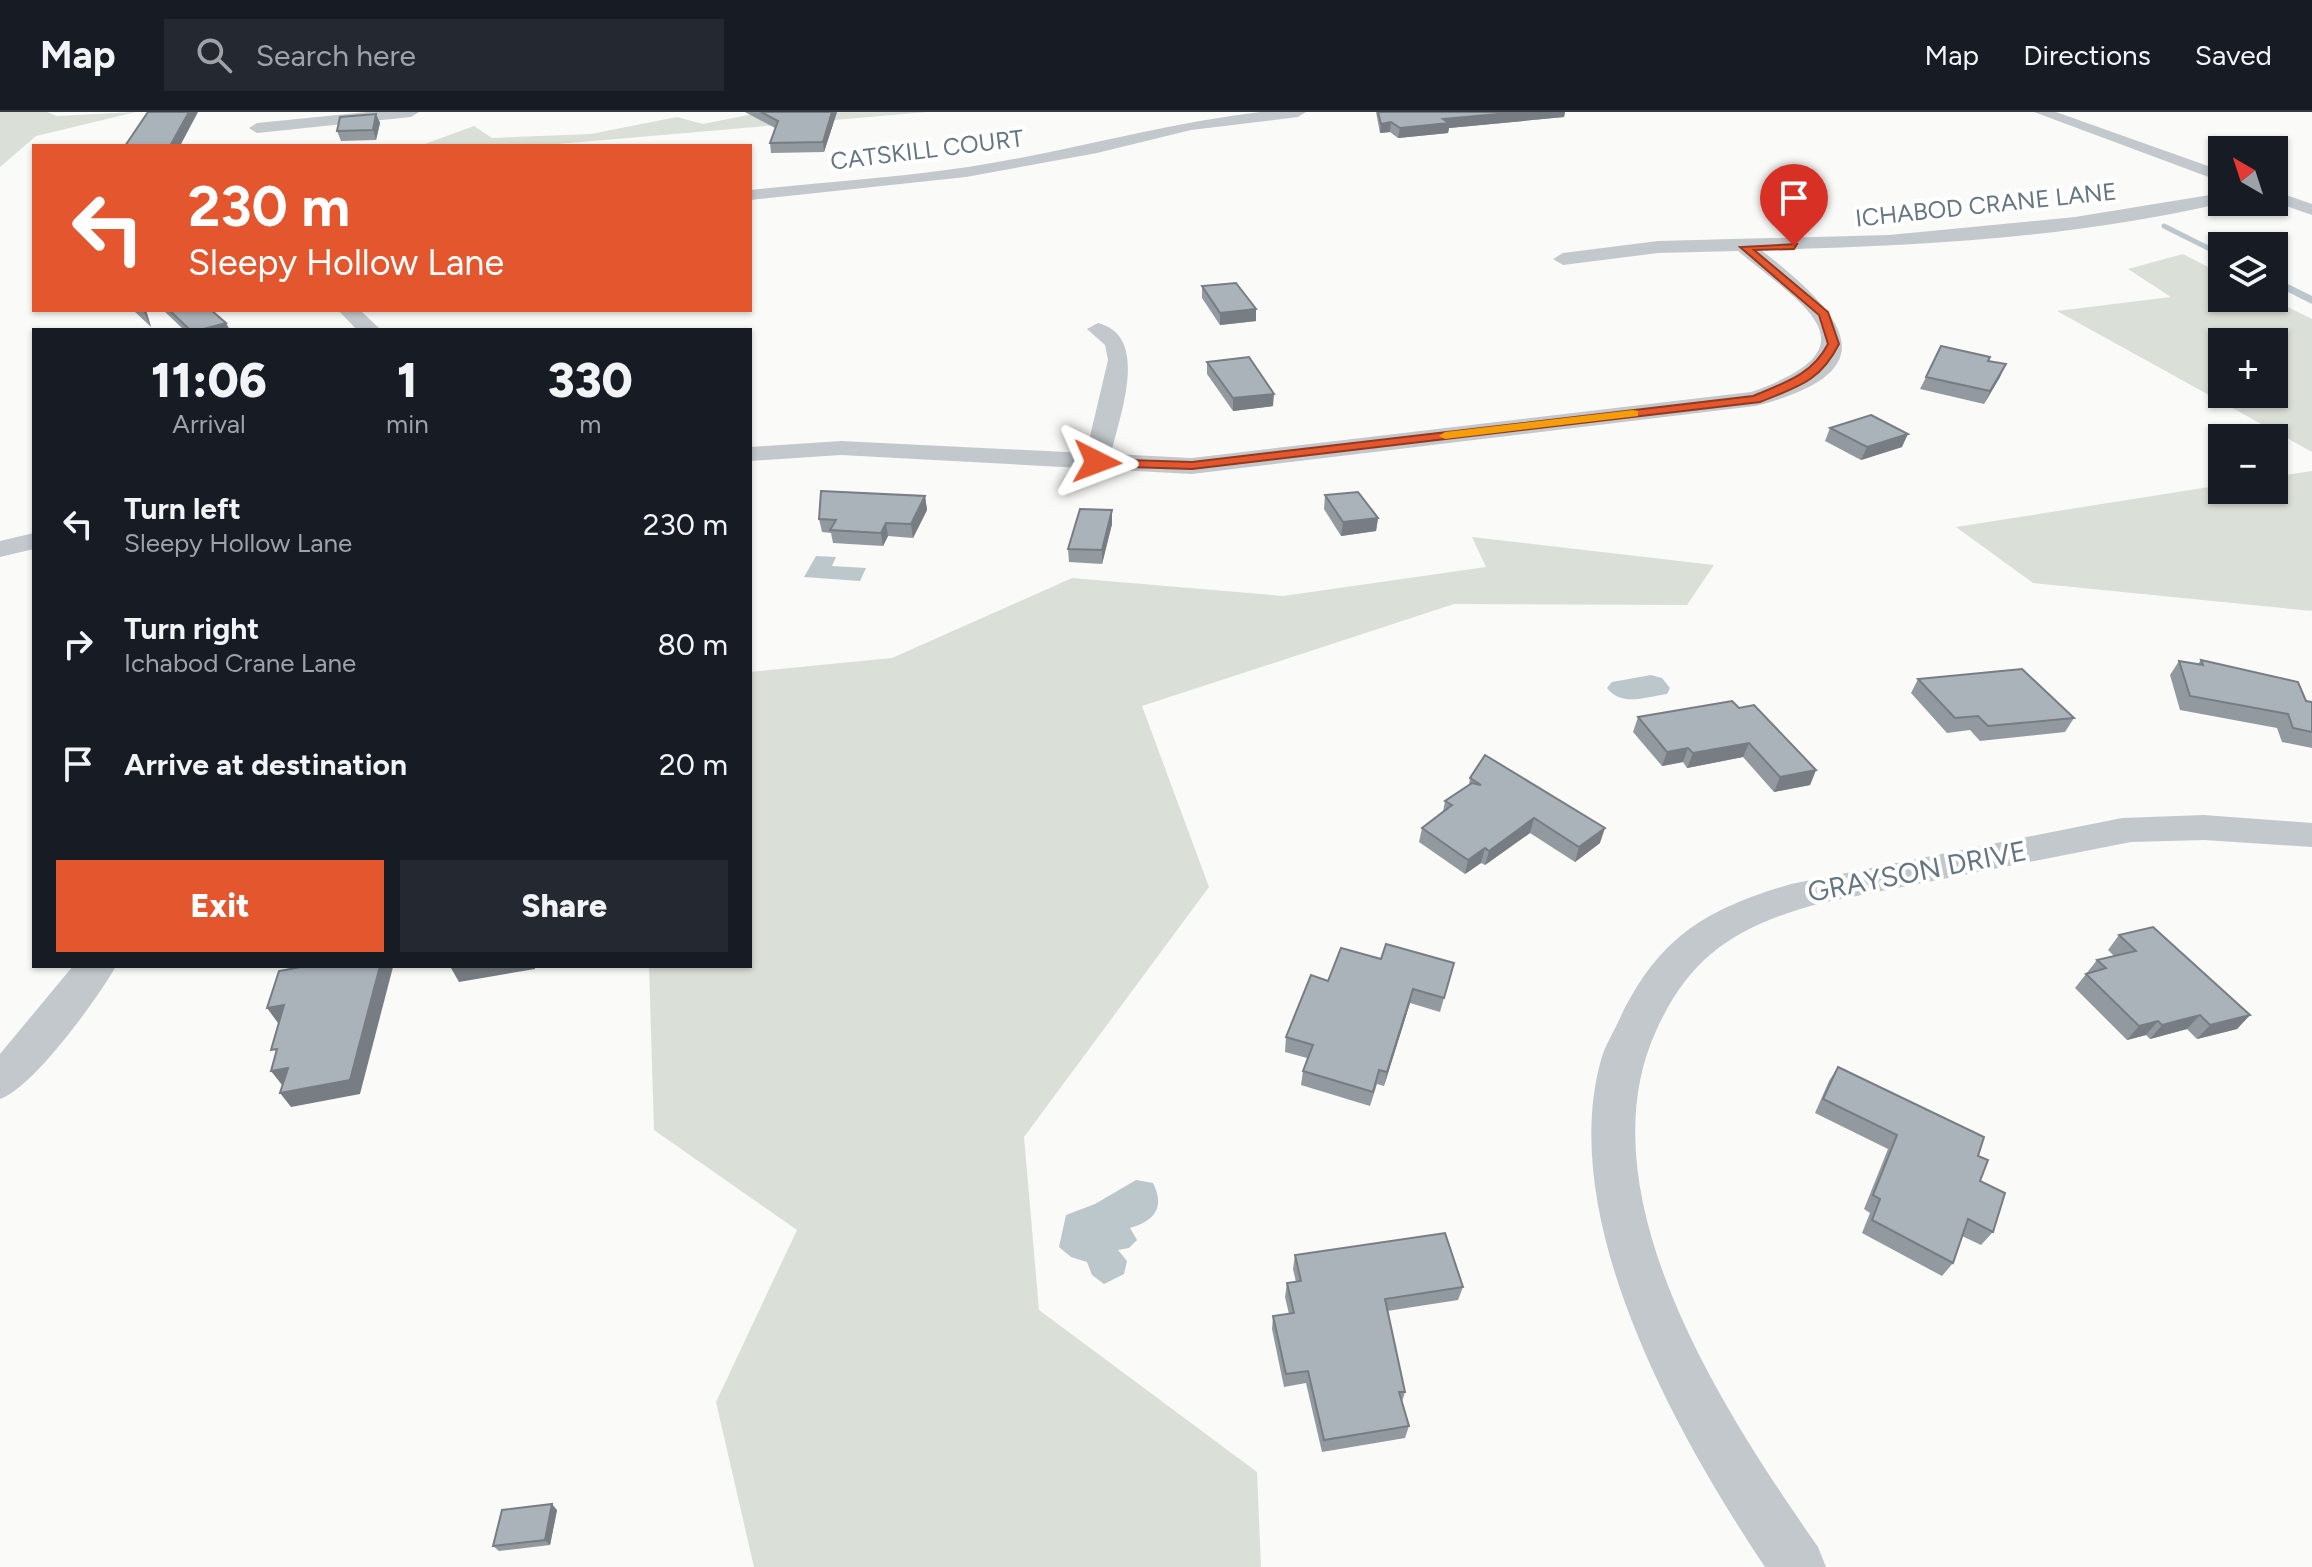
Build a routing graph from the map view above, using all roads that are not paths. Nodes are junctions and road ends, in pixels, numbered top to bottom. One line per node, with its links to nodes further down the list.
1 (264, 112): 5 (street)
2 (411, 112): 5 (street)
3 (1298, 112): 10 (street, CATSKILL COURT)
4 (2042, 112): 7 (street)
5 (257, 128): 6 (street)
6 (250, 144)
7 (2208, 172)
8 (2302, 188): 9 (street)
9 (2288, 191)
10 (752, 195)
11 (2208, 200): 14 (street, ICHABOD CRANE LANE)
12 (2288, 200): 13 (street)
13 (2312, 210)
14 (1745, 247): 15 (street, ICHABOD CRANE LANE); 20 (street)
15 (1563, 259)
16 (350, 312): 17 (street)
17 (368, 328)
18 (1098, 329): 20 (street)
19 (752, 454): 20 (street)
20 (1097, 462)
21 (32, 541): 22 (street)
22 (0, 549)
23 (2312, 835): 26 (street, GRAYSON DRIVE)
24 (94, 968): 25 (street)
25 (0, 1081)
26 (1798, 1567)

